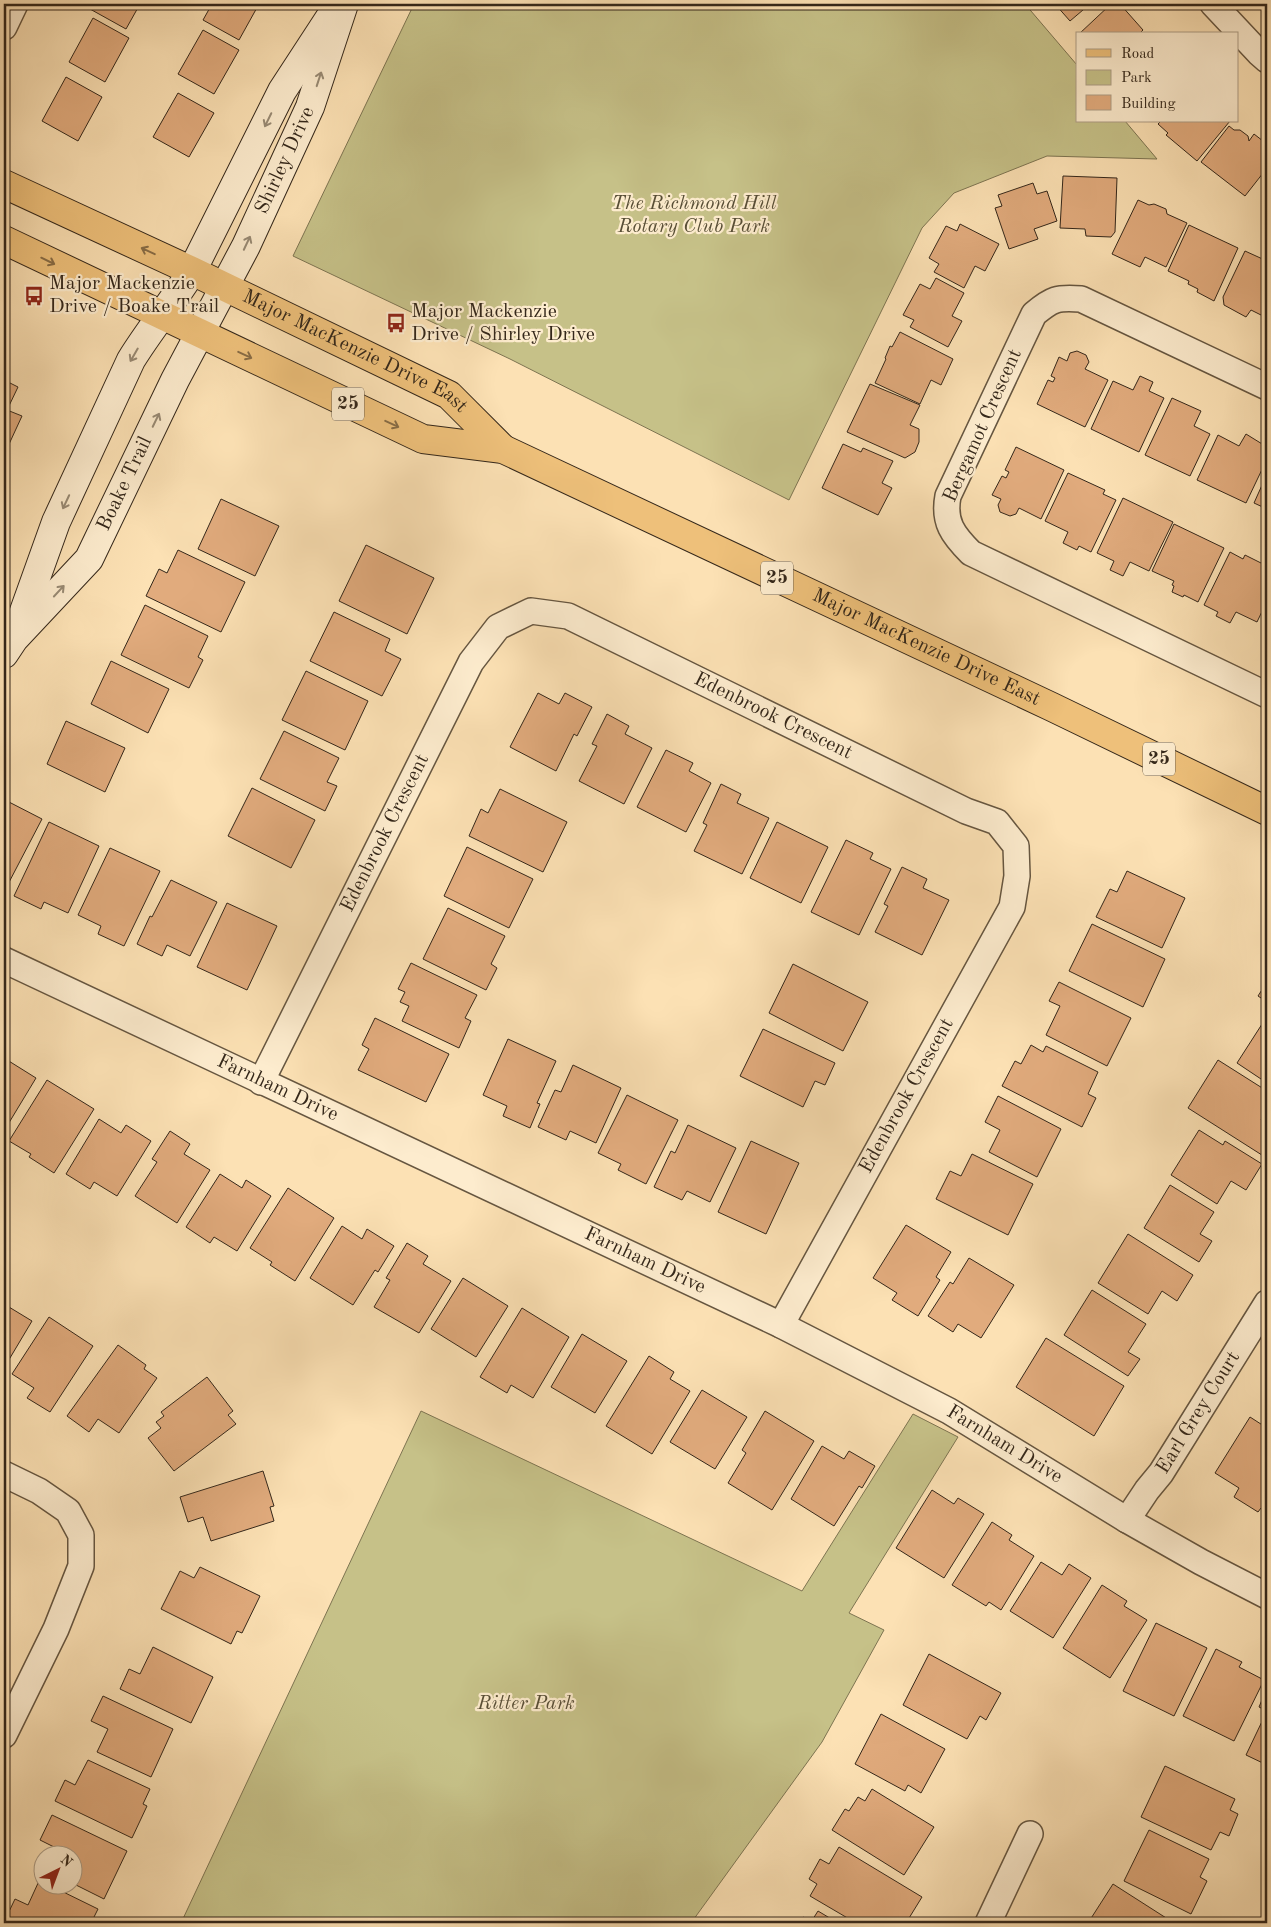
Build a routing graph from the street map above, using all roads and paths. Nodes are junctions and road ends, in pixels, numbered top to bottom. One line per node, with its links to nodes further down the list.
1 (15, 4): 5 (street)
2 (339, 4): 9 (street, Shirley Drive, one-way to 9)
3 (344, 4): 10 (street, Shirley Drive, one-way to 3)
4 (1213, 4): 6 (street)
5 (4, 27)
6 (1267, 60)
7 (4, 184): 9 (main road, Major MacKenzie Drive East / 25, one-way to 7)
8 (4, 240): 11 (main road, Major MacKenzie Drive East / 25, one-way to 11)
9 (185, 282): 10 (main road, Major MacKenzie Drive East / 25); 11 (street, Boake Trail)
10 (226, 287): 12 (street, Shirley Drive); 14 (main road, Major MacKenzie Drive East / 25)
11 (162, 315): 12 (main road, Major MacKenzie Drive East / 25); 15 (street, Boake Trail, one-way to 15)
12 (207, 322): 14 (main road, Major MacKenzie Drive East / 25, one-way to 14); 15 (street, Boake Trail, one-way to 12)
13 (1267, 387): 16 (street, Bergamot Crescent)
14 (503, 449): 17 (main road, Major MacKenzie Drive East / 25)
15 (9, 647)
16 (1267, 695)
17 (1267, 811)
18 (4, 960): 19 (street, Farnham Drive)
19 (261, 1082): 21 (street, Farnham Drive); 21 (street, Edenbrook Crescent)
20 (1267, 1303): 23 (street, Earl Grey Court)
21 (781, 1325): 23 (street, Farnham Drive)
22 (4, 1474): 25 (street)
23 (1127, 1520): 24 (street, Farnham Drive)
24 (1267, 1596)
25 (4, 1735)
26 (1030, 1834): 27 (street)
27 (988, 1923)

